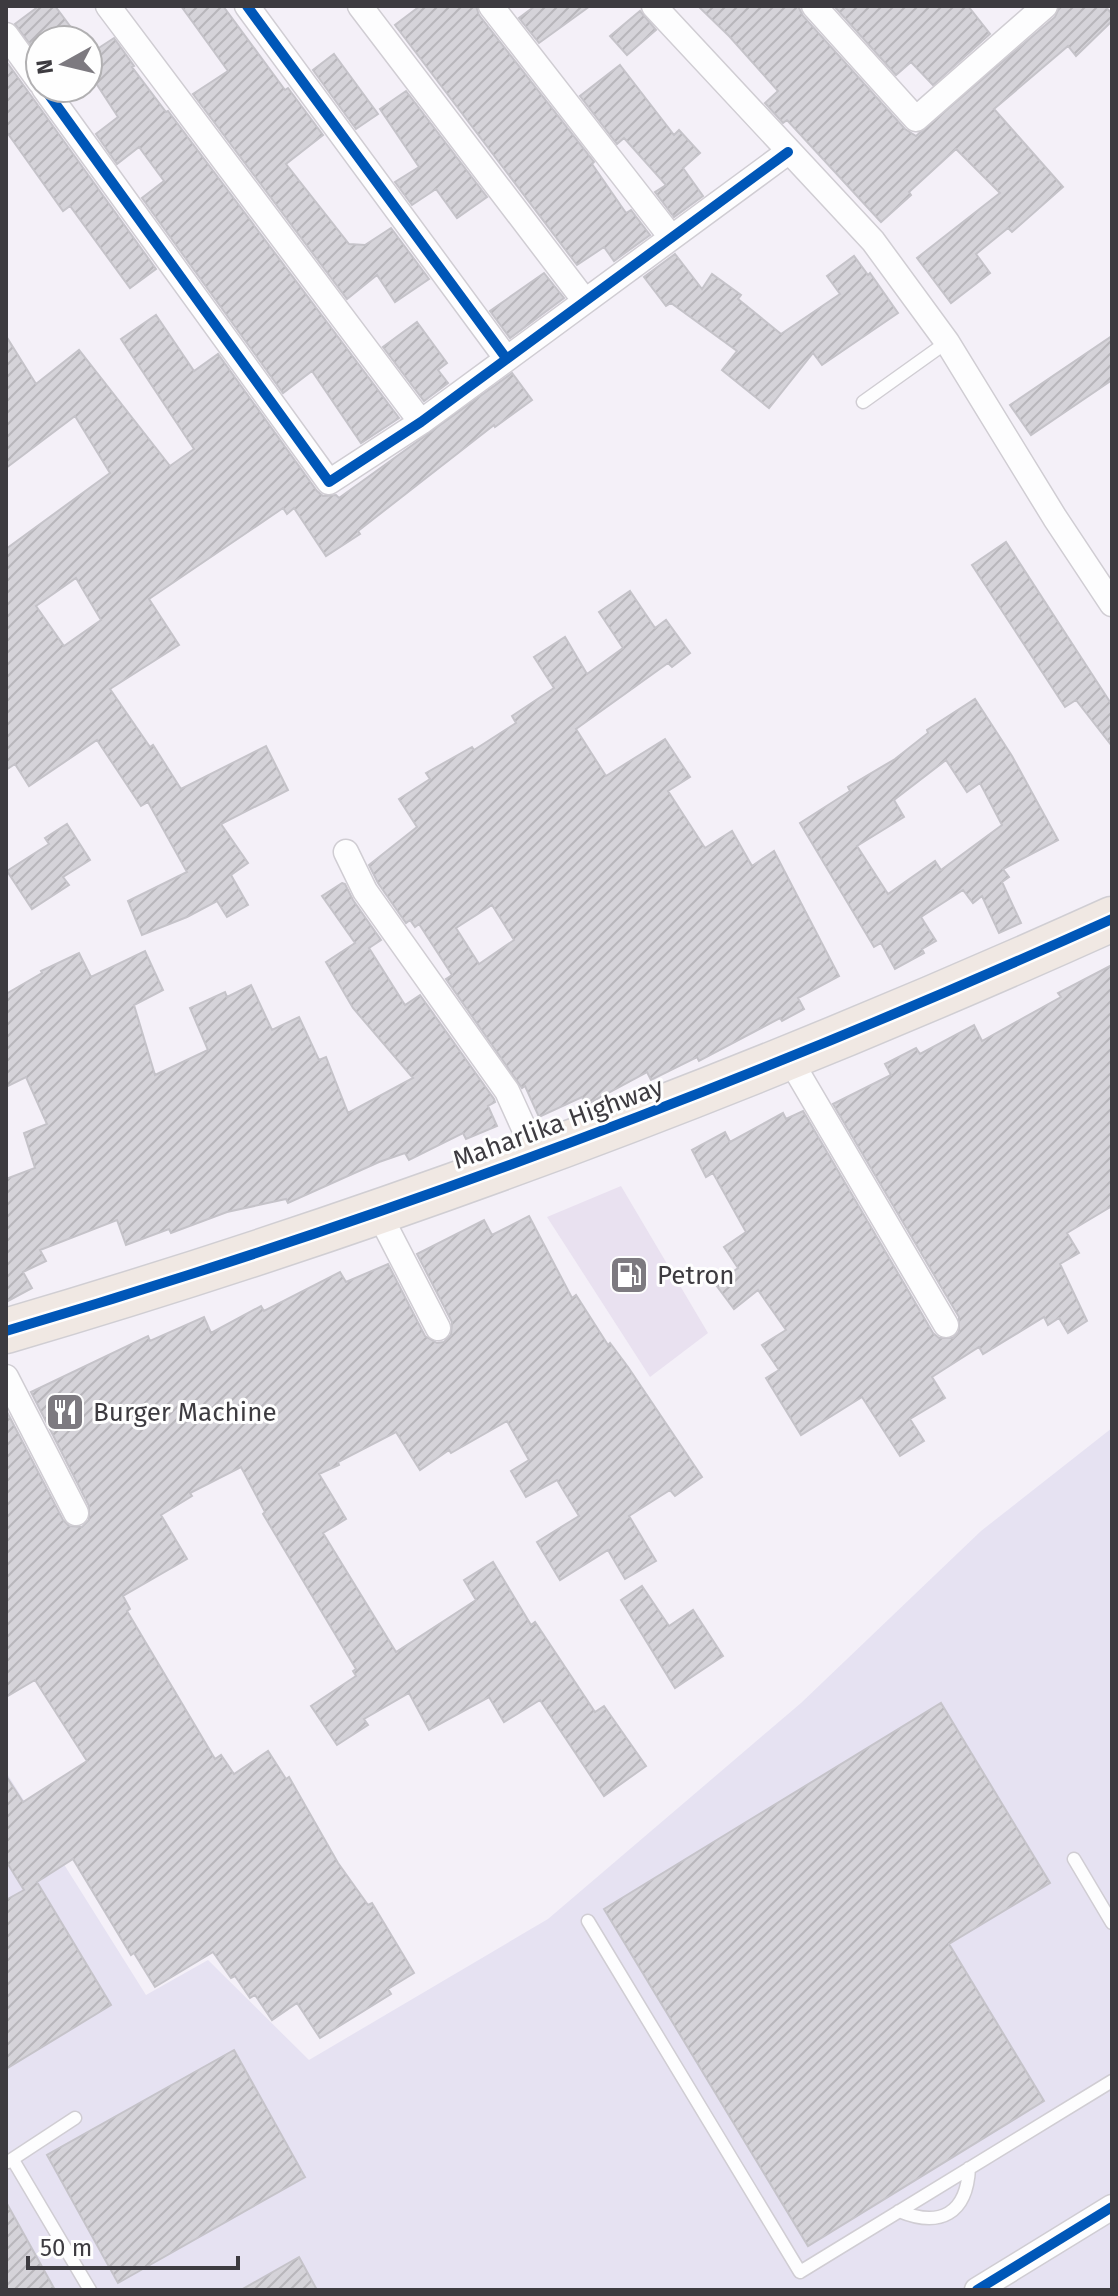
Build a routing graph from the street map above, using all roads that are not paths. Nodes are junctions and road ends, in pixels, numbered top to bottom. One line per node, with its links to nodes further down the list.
1 (108, 6): 17 (street)
2 (247, 6): 15 (street)
3 (360, 6): 13 (street)
4 (491, 6): 12 (street)
5 (654, 6): 11 (street)
6 (814, 6): 7 (street)
7 (1045, 6)
8 (6, 35): 9 (street)
9 (24, 60)
10 (56, 104): 17 (street)
11 (788, 152): 12 (street); 14 (street)
12 (671, 237): 13 (street)
13 (585, 301): 15 (street)
14 (947, 342): 16 (lane); 18 (street)
15 (506, 358): 17 (street)
16 (863, 402)
17 (421, 422)
18 (1112, 604)
19 (346, 852): 22 (street)
20 (1112, 919): 21 (highway, Maharlika Highway)
21 (789, 1058): 22 (highway, Maharlika Highway); 24 (street)
22 (537, 1157): 23 (highway, Maharlika Highway)
23 (378, 1212): 25 (street); 26 (highway, Maharlika Highway)
24 (946, 1325)
25 (438, 1328)
26 (6, 1331)
27 (6, 1377): 28 (street)
28 (76, 1513)
29 (1074, 1859): 31 (lane)
30 (588, 1921): 37 (lane)
31 (1112, 1923)
32 (1112, 2081): 35 (lane)
33 (75, 2118): 34 (lane)
34 (10, 2161): 38 (lane)
35 (969, 2168): 37 (lane); 37 (lane)
36 (1112, 2207): 39 (street)
37 (899, 2211)
38 (90, 2290)
39 (977, 2290)

